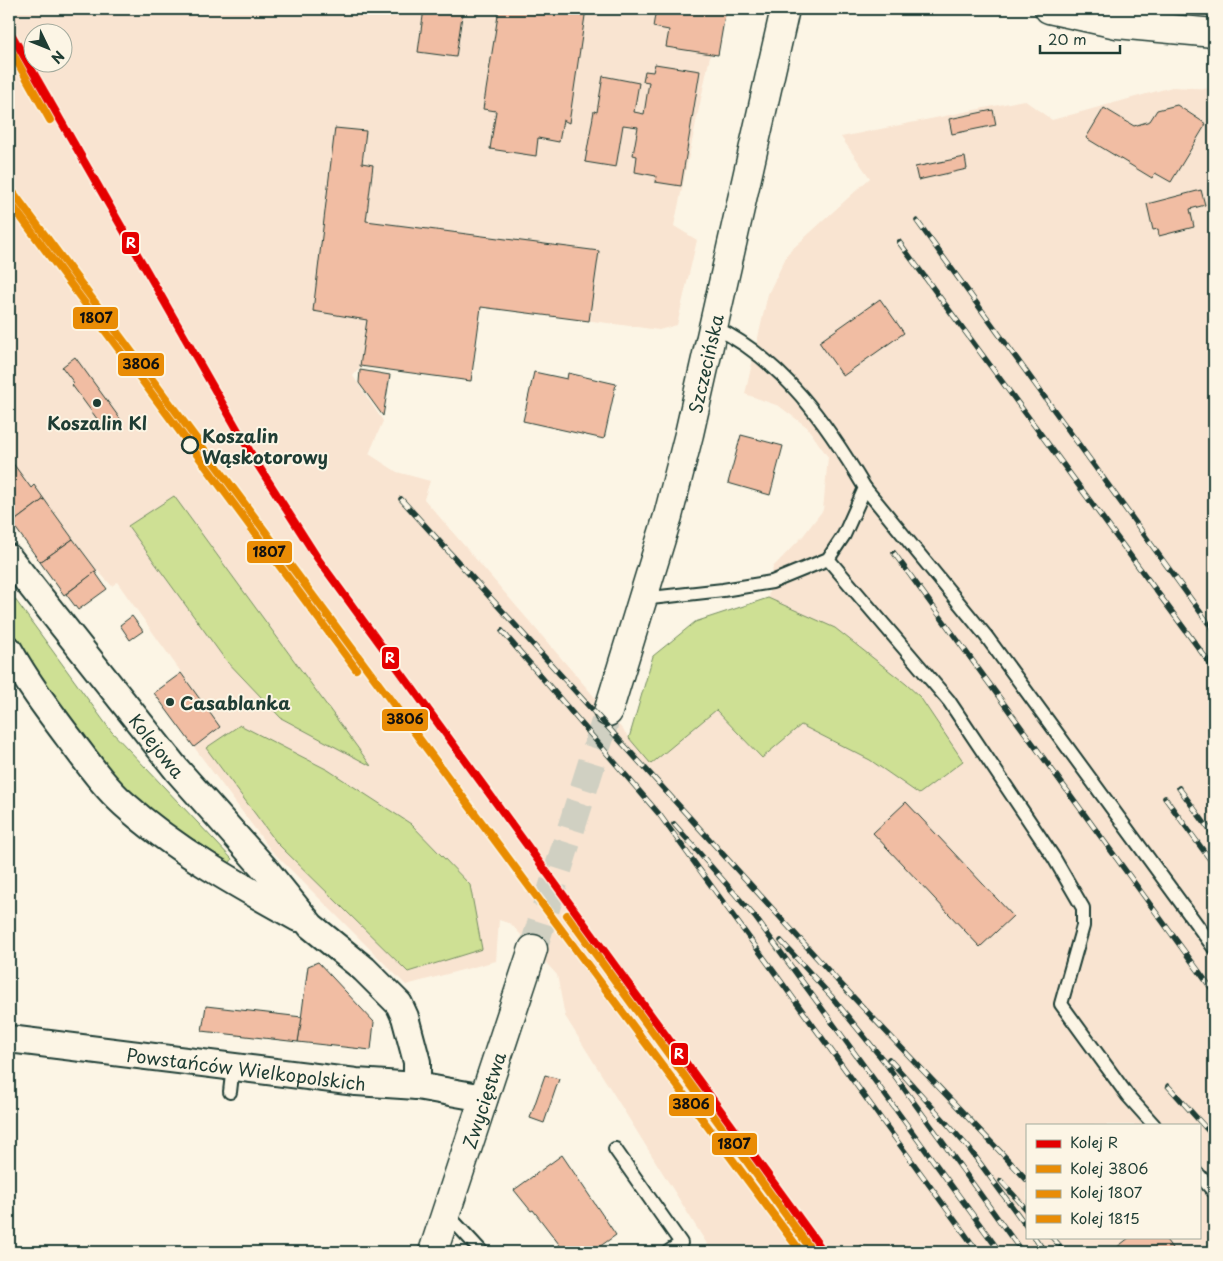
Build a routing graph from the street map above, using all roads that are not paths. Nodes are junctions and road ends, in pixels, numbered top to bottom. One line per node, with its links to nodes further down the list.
1 (785, 9): 4 (street, Szczecińska)
2 (1049, 9): 3 (street)
3 (1214, 33)
4 (714, 327): 5 (lane); 8 (street, Szczecińska)
5 (866, 488): 7 (lane); 12 (lane)
6 (9, 558): 11 (street, Kolejowa)
7 (828, 559): 8 (lane); 19 (lane)
8 (642, 599): 10 (street, Szczecińska)
9 (9, 650): 11 (street, Kolejowa)
10 (608, 712)
11 (311, 926): 16 (street, Kolejowa)
12 (1214, 948)
13 (533, 949): 18 (street, Zwycięstwa)
14 (9, 1039): 15 (street, Powstańców Wielkopolskich)
15 (233, 1066): 16 (street, Powstańców Wielkopolskich); 17 (lane)
16 (417, 1086): 18 (street, Powstańców Wielkopolskich)
17 (230, 1092)
18 (484, 1098): 23 (street, Zwycięstwa)
19 (1153, 1124)
20 (614, 1149): 26 (lane)
21 (1200, 1176): 22 (lane)
22 (1214, 1192)
23 (445, 1212): 24 (street, Zwycięstwa); 25 (lane)
24 (432, 1252)
25 (482, 1252)
26 (668, 1252)

